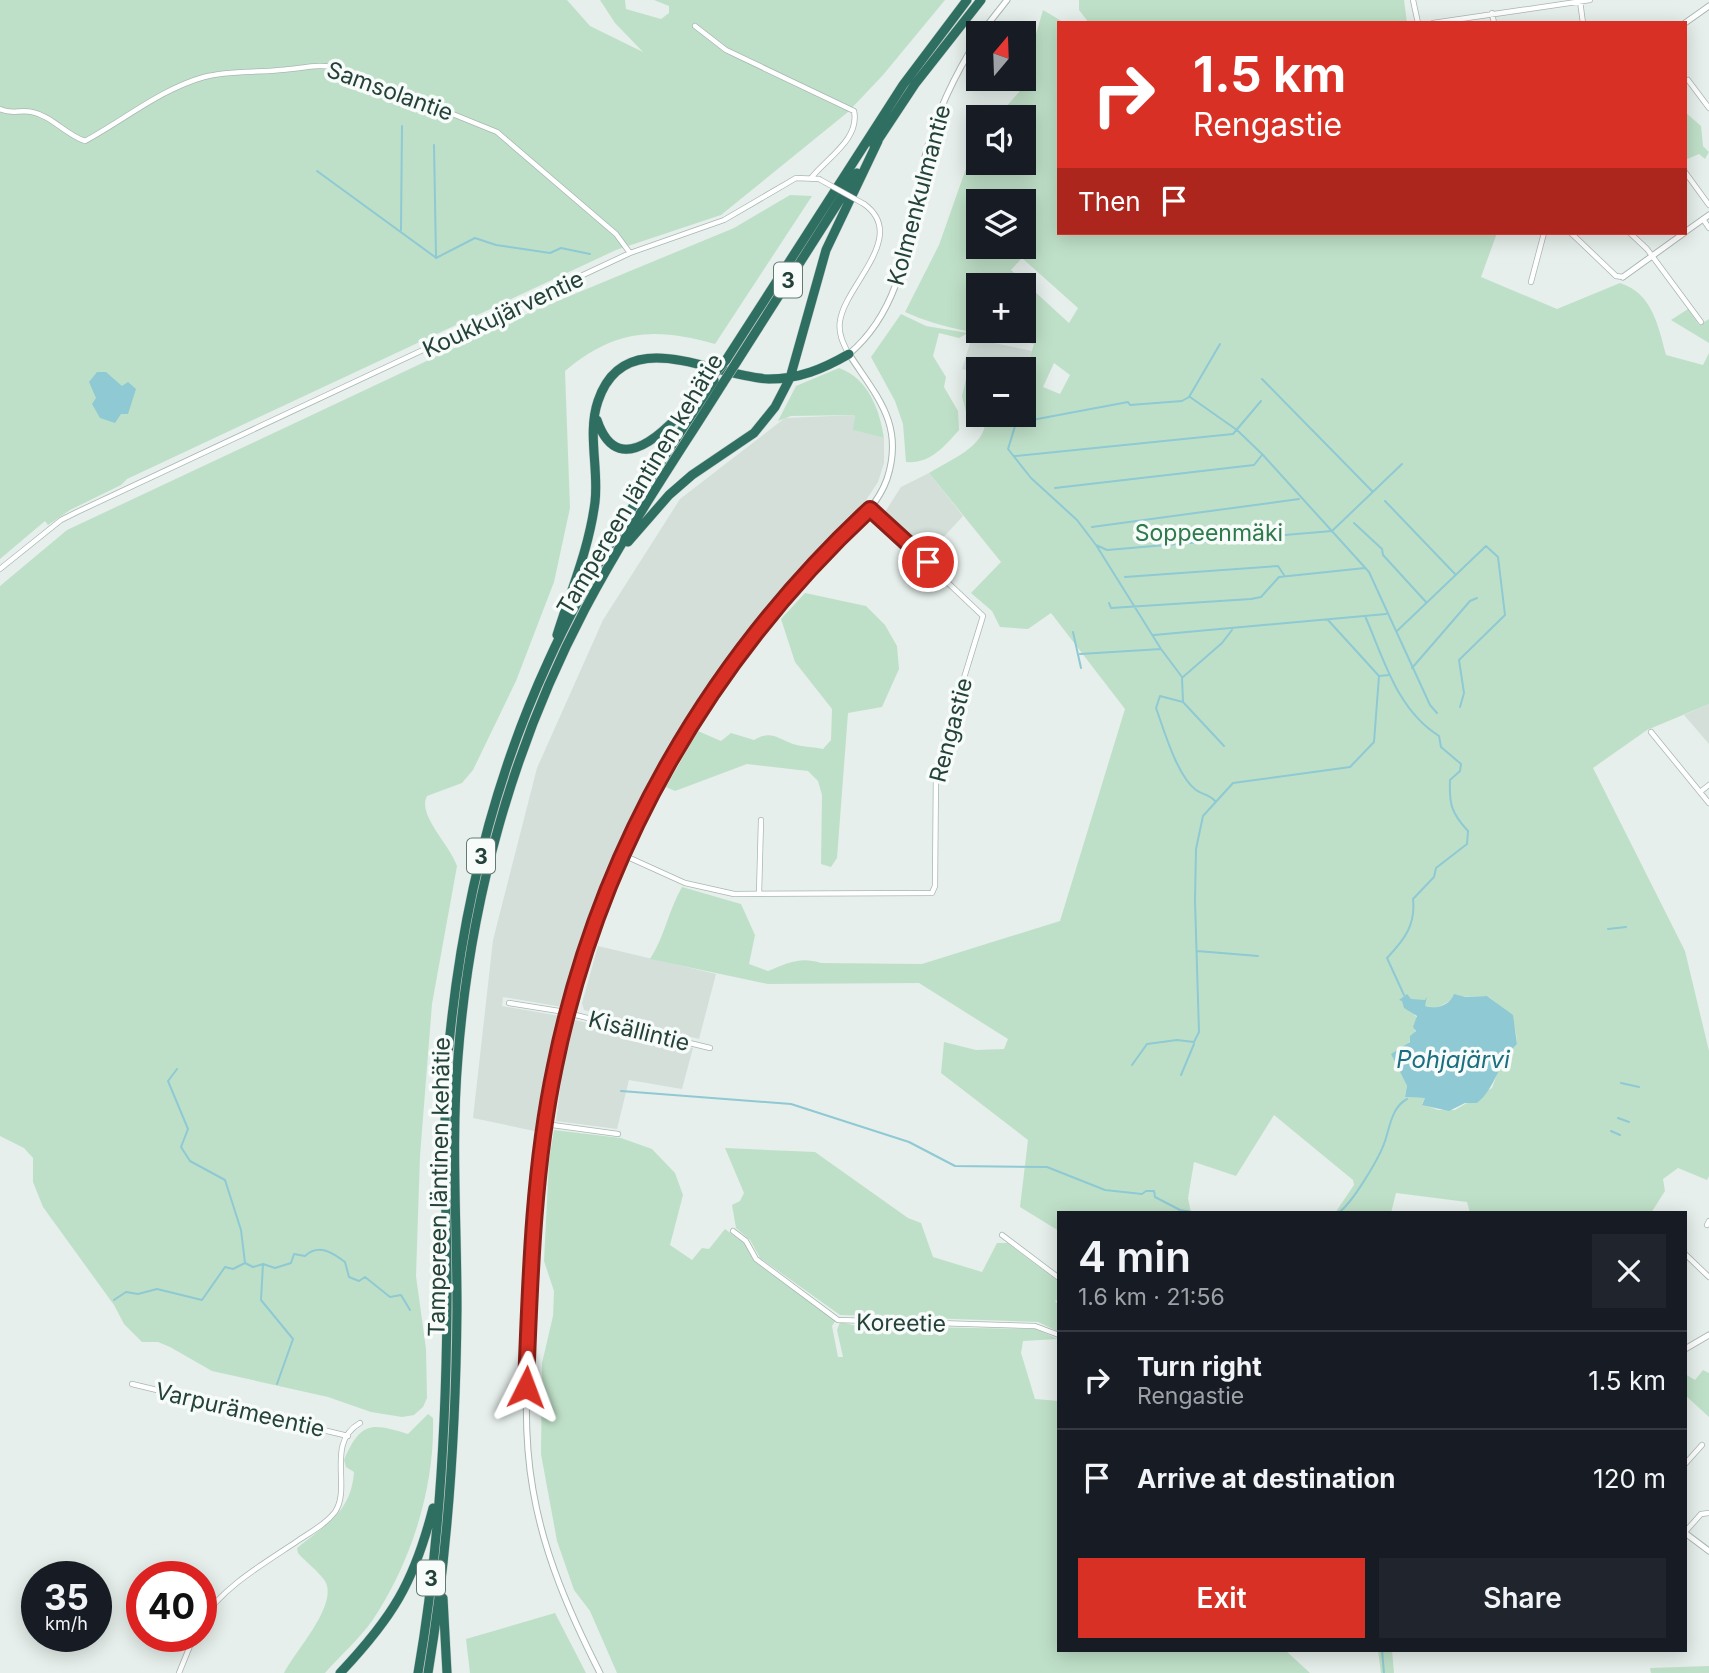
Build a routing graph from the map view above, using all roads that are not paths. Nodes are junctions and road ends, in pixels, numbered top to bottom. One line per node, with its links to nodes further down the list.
1 (967, 0): 40 (highway, Tampereen läntinen kehätie / 3, bridge)
2 (981, 0): 21 (highway, Tampereen läntinen kehätie / 3)
3 (1007, 0): 10 (street)
4 (1413, 0): 11 (street)
5 (1590, 0): 6 (street)
6 (1580, 1): 7 (street); 14 (street)
7 (1548, 2): 9 (street)
8 (1709, 6): 15 (street)
9 (1492, 13): 12 (street); 13 (street)
10 (990, 21)
11 (1418, 21)
12 (1445, 21)
13 (1494, 21)
14 (1583, 21)
15 (1687, 22)
16 (695, 26): 23 (street)
17 (966, 58): 38 (street, Kolmenkulmantie)
18 (1688, 80): 20 (street)
19 (0, 108): 33 (street, Samsolantie)
20 (1709, 108)
21 (878, 141): 39 (highway); 40 (highway, Tampereen läntinen kehätie / 3, bridge)
22 (1687, 175): 24 (street)
23 (812, 177): 33 (street, Koukkujärventie); 38 (street, bridge)
24 (1709, 205)
25 (1709, 215): 26 (street)
26 (1703, 219): 27 (street); 28 (street)
27 (1709, 228)
28 (1687, 231)
29 (1543, 235): 36 (street)
30 (1574, 235): 35 (street)
31 (1632, 235): 34 (street)
32 (1681, 235): 34 (street)
33 (630, 254): 44 (street, Koukkujärventie)
34 (1652, 256): 35 (street); 37 (street)
35 (1623, 277)
36 (1531, 282)
37 (1701, 322)
38 (849, 354): 39 (highway); 42 (street)
39 (790, 378): 41 (highway); 43 (highway)
40 (716, 381): 41 (highway); 43 (highway, Tampereen läntinen kehätie / 3); 45 (highway, Tampereen läntinen kehätie / 3)
41 (595, 415): 45 (highway)
42 (870, 509): 51 (street); 52 (street, Rengastie)
43 (607, 568): 76 (highway, Tampereen läntinen kehätie / 3)
44 (0, 569)
45 (549, 660): 71 (highway, Tampereen läntinen kehätie / 3)
46 (1651, 732): 48 (street)
47 (1709, 785): 48 (street)
48 (1700, 792): 49 (street)
49 (1709, 803)
50 (761, 820): 52 (street)
51 (621, 854): 52 (street, Rengastie); 54 (street)
52 (759, 894)
53 (509, 1003): 54 (street, Kisällintie)
54 (567, 1013): 55 (street, Kisällintie); 56 (street)
55 (710, 1048)
56 (545, 1124): 57 (street); 84 (street)
57 (618, 1134)
58 (733, 1231): 63 (street, Koreetie)
59 (1002, 1235): 61 (street)
60 (1687, 1256): 62 (street)
61 (1057, 1276)
62 (1709, 1276)
63 (1057, 1334)
64 (1709, 1335): 65 (street)
65 (1687, 1348)
66 (132, 1384): 68 (street, Varpurämeentie)
67 (360, 1423): 68 (street)
68 (348, 1436): 77 (street)
69 (1702, 1445): 70 (street)
70 (1687, 1462)
71 (440, 1483): 80 (highway); 81 (highway, Tampereen läntinen kehätie / 3)
72 (1709, 1513): 73 (street)
73 (1687, 1531)
74 (1687, 1534): 75 (street)
75 (1709, 1551)
76 (442, 1574): 82 (highway, Tampereen läntinen kehätie / 3); 83 (highway)
77 (217, 1603)
78 (188, 1652): 79 (street)
79 (179, 1673)
80 (340, 1673)
81 (418, 1673)
82 (428, 1673)
83 (447, 1673)
84 (600, 1673)

